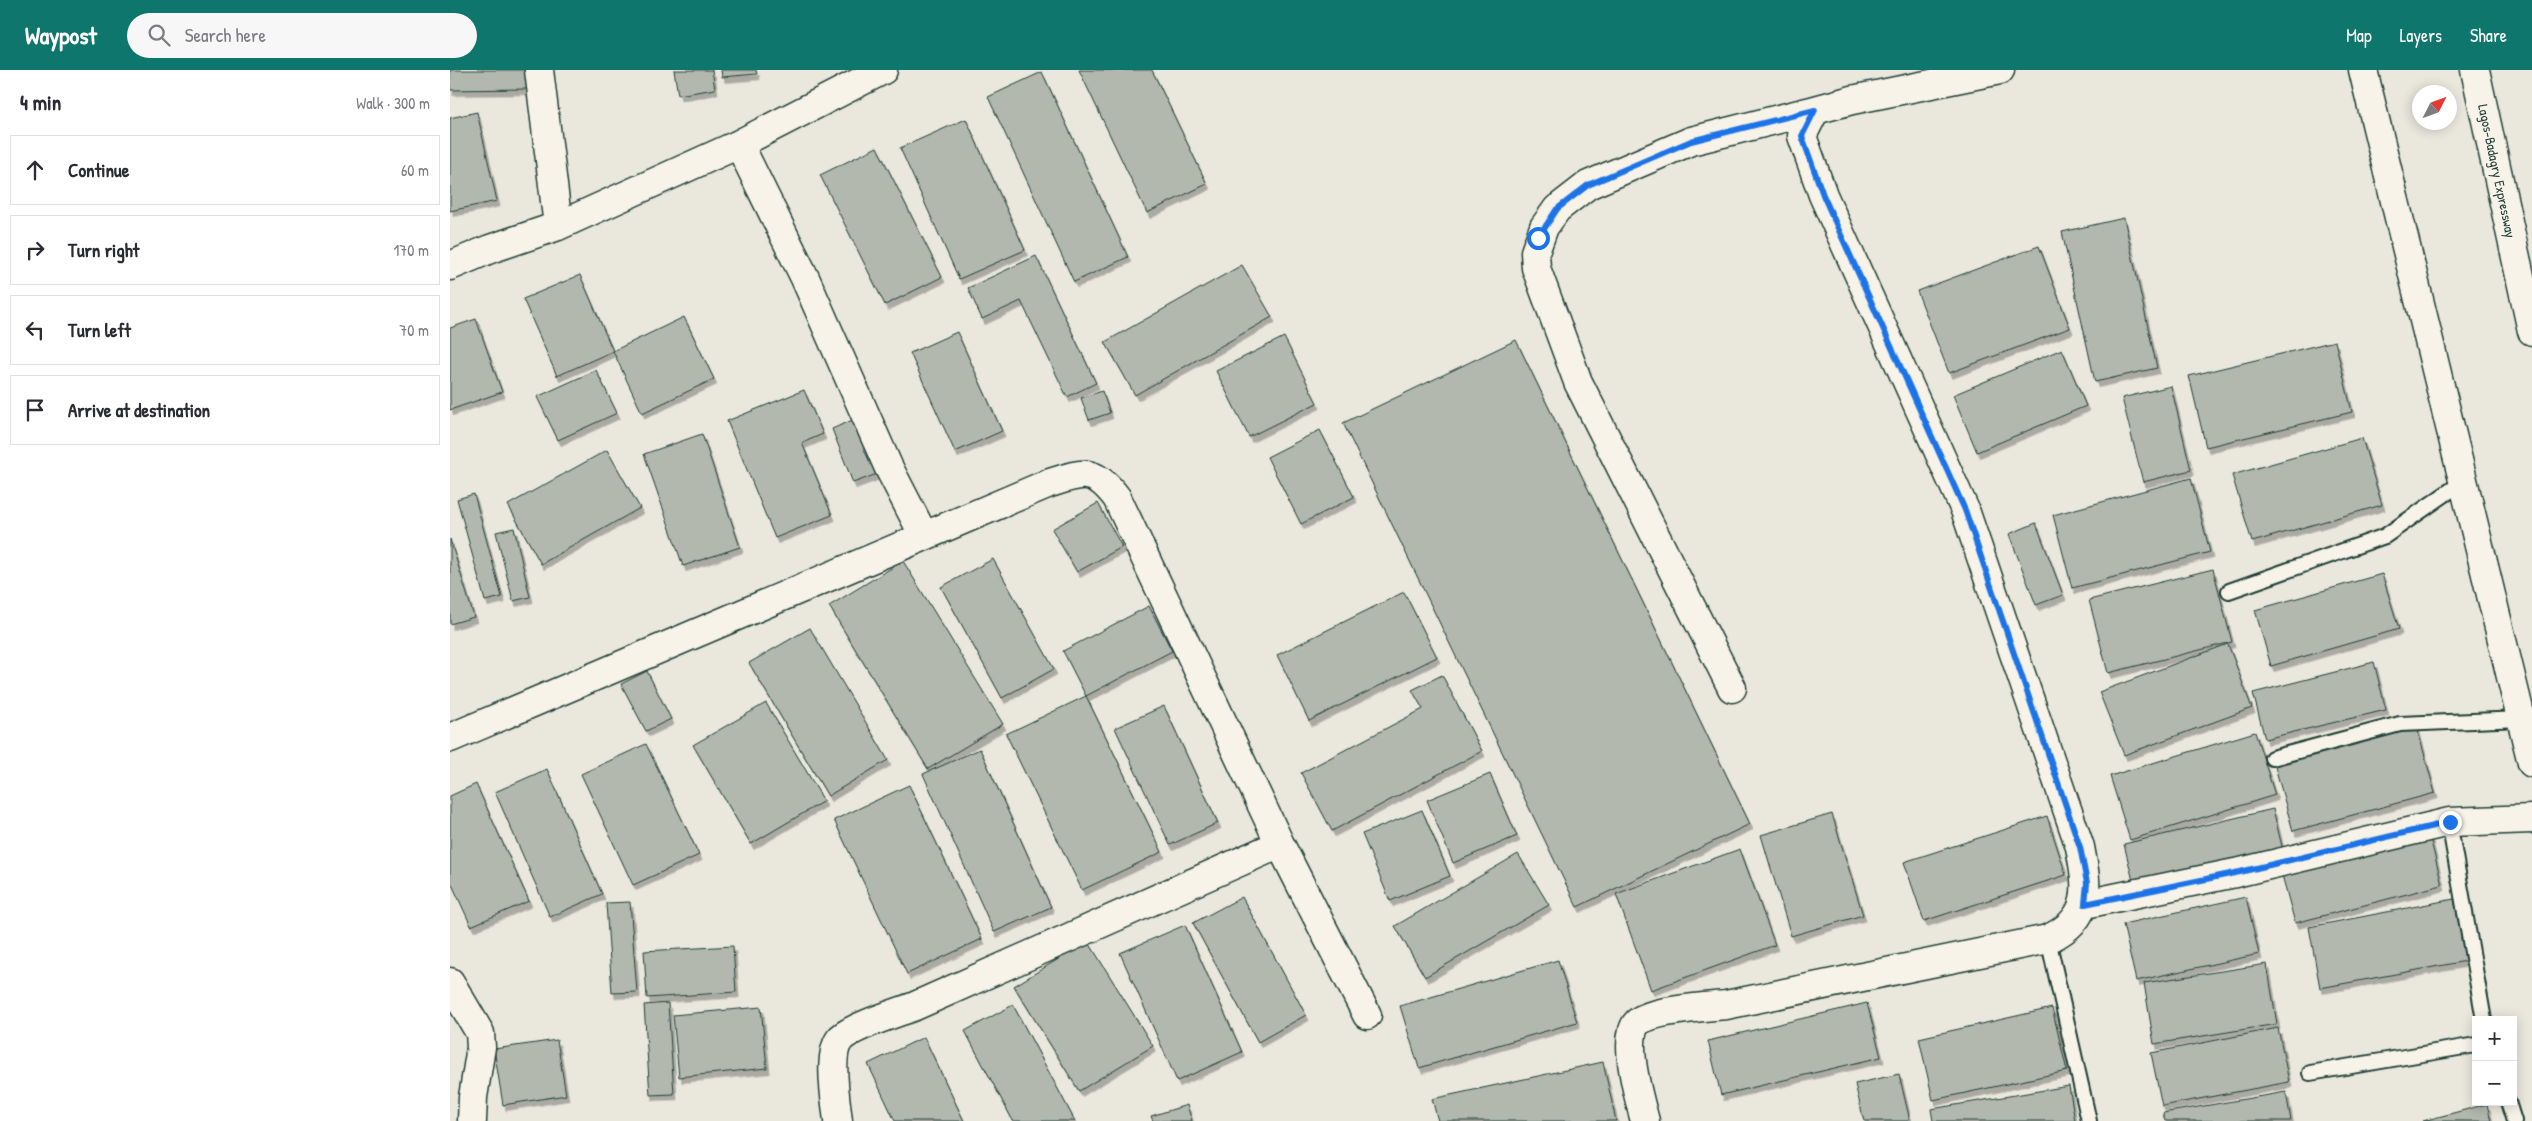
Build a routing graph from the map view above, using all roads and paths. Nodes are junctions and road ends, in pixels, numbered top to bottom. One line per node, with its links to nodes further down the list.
1 (540, 70): 8 (main road)
2 (883, 70): 7 (main road)
3 (2000, 70): 6 (main road)
4 (2363, 70): 11 (main road)
5 (2475, 70): 10 (main road, Lagos-Badagry Expressway)
6 (1815, 110): 14 (main road); 22 (main road)
7 (739, 144): 8 (main road); 12 (main road)
8 (558, 226): 9 (main road)
9 (450, 266)
10 (2532, 331)
11 (2464, 481): 13 (lane); 15 (main road)
12 (924, 536): 16 (main road); 21 (main road)
13 (2228, 591)
14 (1732, 688)
15 (2521, 719): 17 (lane); 18 (main road)
16 (450, 738)
17 (2272, 758)
18 (2532, 762)
19 (2532, 819): 20 (main road)
20 (2450, 822): 22 (main road); 26 (lane)
21 (1280, 844): 25 (main road); 31 (main road)
22 (2085, 904): 23 (main road)
23 (2048, 939): 32 (main road); 33 (lane)
24 (450, 982): 30 (main road)
25 (1367, 1016)
26 (2483, 1016)
27 (2472, 1047): 28 (lane)
28 (2310, 1073)
29 (2509, 1106): 34 (lane)
30 (472, 1121)
31 (838, 1121)
32 (1645, 1121)
33 (2089, 1121)
34 (2514, 1121)

